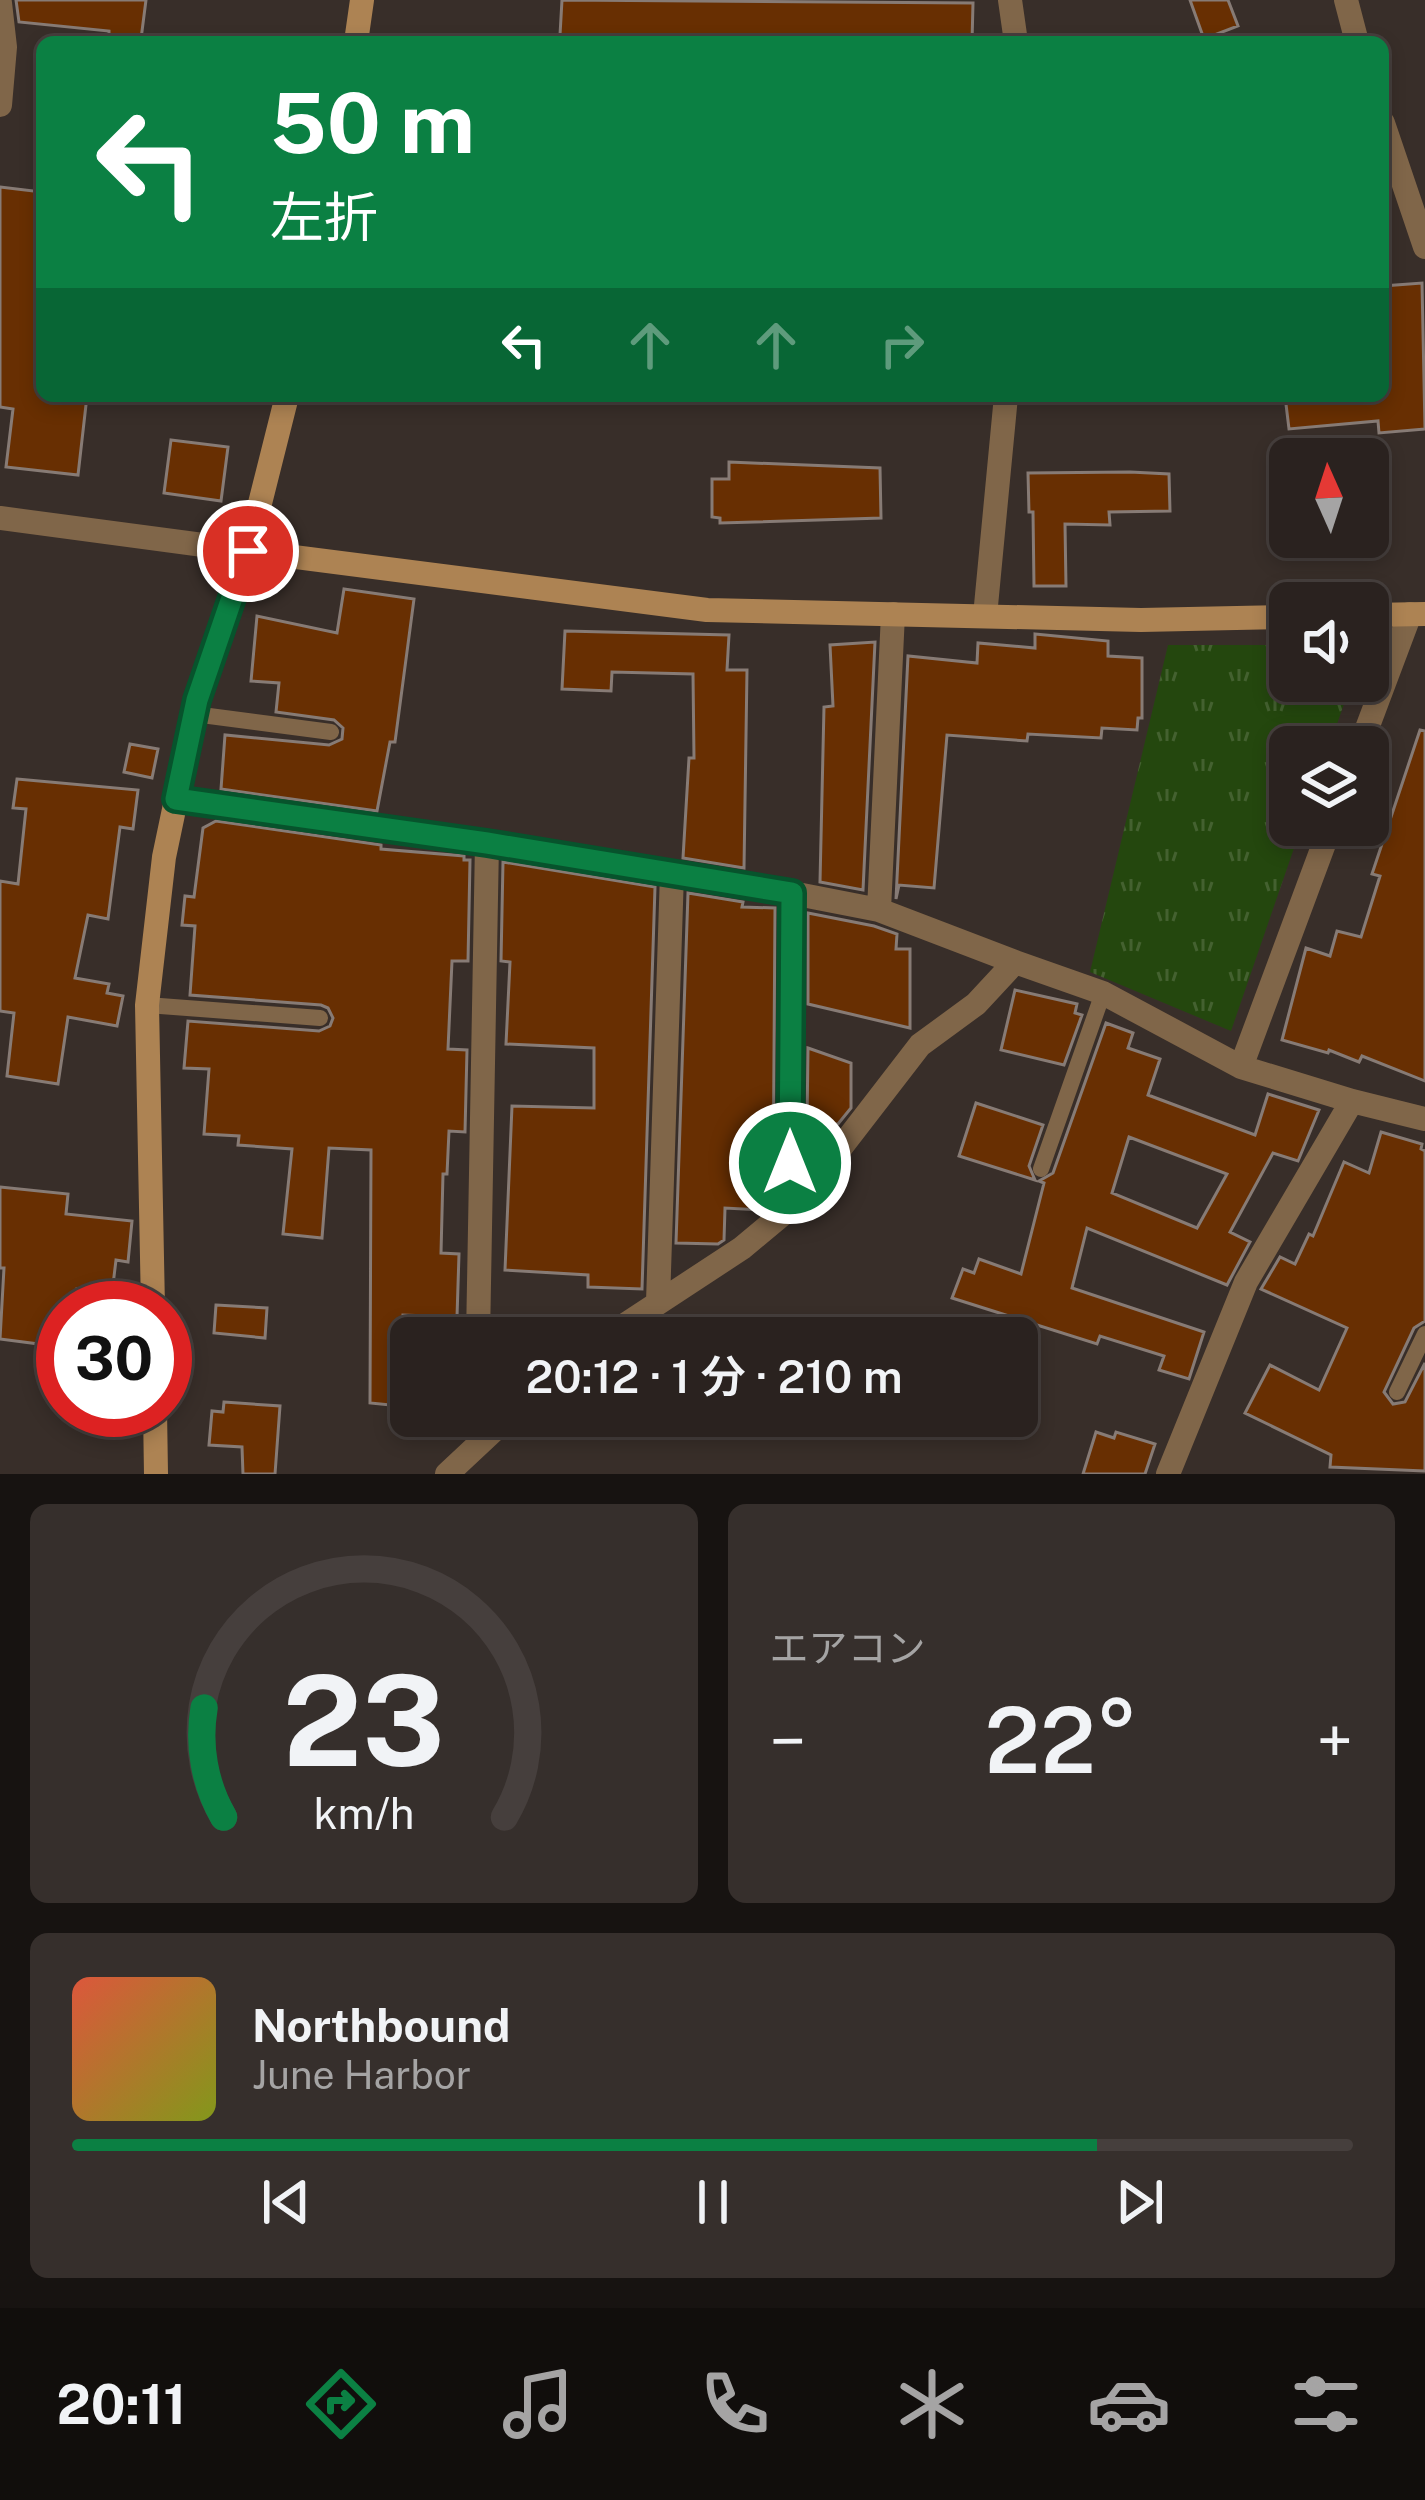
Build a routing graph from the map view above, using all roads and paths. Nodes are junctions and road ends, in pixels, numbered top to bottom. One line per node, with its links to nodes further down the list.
1 (362, 0): 5 (street)
2 (1010, 0): 6 (street)
3 (1346, 0): 7 (street)
4 (0, 3): 8 (street)
5 (357, 36)
6 (1015, 36)
7 (1355, 36)
8 (0, 105)
9 (1389, 141): 10 (street)
10 (1425, 247)
11 (285, 402): 14 (street)
12 (1005, 402): 17 (street)
13 (0, 518): 14 (street)
14 (248, 551): 15 (street); 19 (street)
15 (893, 614): 17 (street); 27 (street)
16 (1417, 614): 20 (street)
17 (986, 616): 18 (street)
18 (1269, 617)
19 (194, 714): 21 (lane); 22 (street)
20 (1369, 726)
21 (331, 732)
22 (176, 799): 23 (street); 30 (street)
23 (487, 843): 25 (street); 39 (street)
24 (1323, 846): 32 (street)
25 (672, 873): 26 (street); 38 (street)
26 (792, 893): 27 (street); 36 (street)
27 (879, 910): 28 (street)
28 (1015, 962): 29 (street); 36 (street)
29 (1103, 993): 32 (street); 35 (lane)
30 (147, 1005): 31 (lane); 37 (street)
31 (320, 1018)
32 (1241, 1066): 33 (street)
33 (1352, 1102): 34 (street); 47 (street)
34 (1425, 1119)
35 (1041, 1168)
36 (790, 1208): 38 (street)
37 (152, 1281)
38 (658, 1302): 40 (street)
39 (478, 1317)
40 (636, 1317)
41 (1425, 1334): 42 (lane)
42 (1397, 1392)
43 (155, 1437): 45 (street)
44 (472, 1437): 46 (street)
45 (156, 1474)
46 (447, 1474)
47 (1168, 1474)

